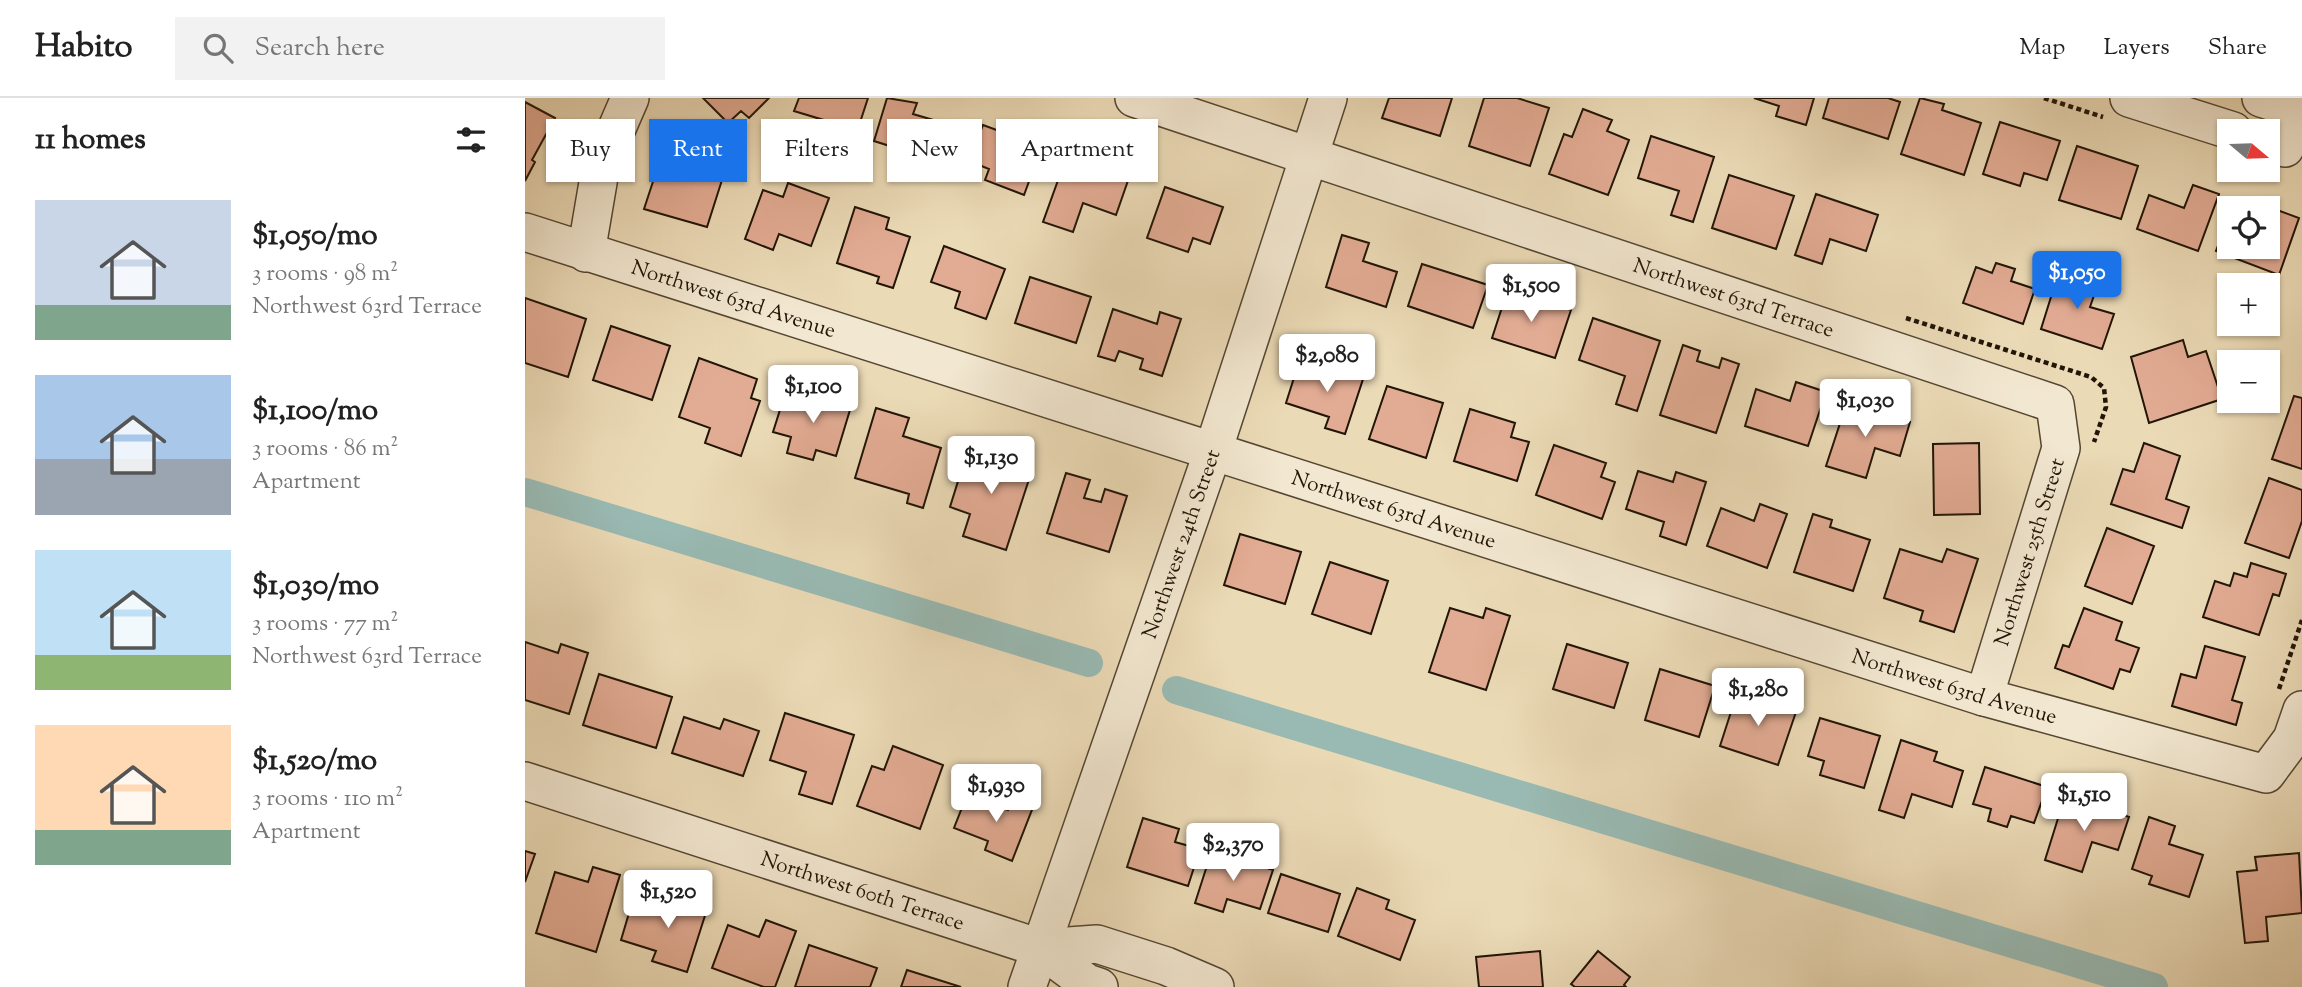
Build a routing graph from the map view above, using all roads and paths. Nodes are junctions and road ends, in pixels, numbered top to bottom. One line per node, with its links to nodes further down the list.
1 (630, 98): 11 (street)
2 (1134, 98): 9 (street, Northwest 63rd Terrace)
3 (1328, 98): 9 (street, Northwest 24th Street)
4 (2129, 98): 7 (street)
5 (2261, 98): 6 (street)
6 (2300, 107): 8 (street)
7 (2217, 126)
8 (2285, 148)
9 (1309, 155): 13 (street, Northwest 63rd Terrace); 15 (street, Northwest 24th Street)
10 (525, 232): 11 (street, Northwest 63rd Avenue)
11 (586, 253): 15 (street, Northwest 63rd Avenue)
12 (1903, 317): 14 (path)
13 (2055, 404): 17 (street, Northwest 25th Street)
14 (2092, 446)
15 (1213, 451): 17 (street, Northwest 63rd Avenue); 20 (street, Northwest 24th Street)
16 (2302, 620): 18 (path)
17 (1984, 697): 18 (street, Northwest 63rd Avenue)
18 (2289, 702)
19 (525, 781): 20 (street, Northwest 60th Terrace)
20 (1040, 948): 21 (street, Northwest 60th Terrace); 22 (street, Northwest 24th Street); 23 (street, Northwest 60th Terrace)
21 (1208, 985)
22 (1027, 987)
23 (1099, 987)

